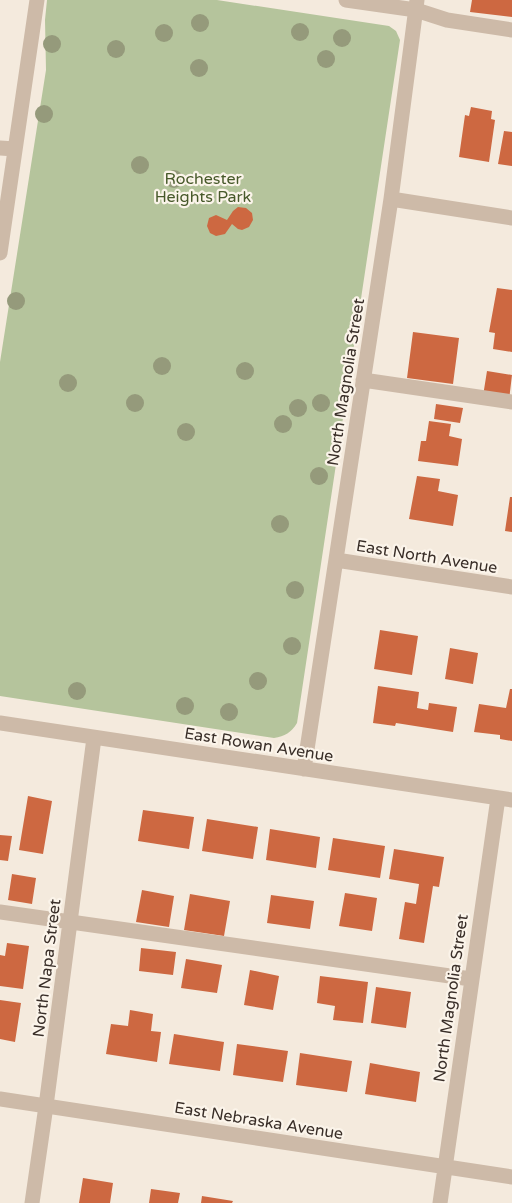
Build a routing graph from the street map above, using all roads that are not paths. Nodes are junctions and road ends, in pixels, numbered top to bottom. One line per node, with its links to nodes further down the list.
1 (37, 0): 5 (street)
2 (346, 0): 3 (street)
3 (417, 5): 4 (street); 6 (street, North Magnolia Street)
4 (512, 30)
5 (8, 148): 8 (street)
6 (391, 199): 7 (street); 9 (street, North Magnolia Street)
7 (512, 218)
8 (0, 254)
9 (363, 380): 10 (street); 11 (street, North Magnolia Street)
10 (512, 402)
11 (336, 560): 12 (street, East North Avenue); 15 (street, North Magnolia Street)
12 (512, 587)
13 (0, 723): 14 (street, East Rowan Avenue)
14 (94, 738): 15 (street, East Rowan Avenue); 18 (street, North Napa Street)
15 (304, 769): 16 (street, East Rowan Avenue)
16 (505, 799): 19 (street, North Magnolia Street)
17 (0, 912): 18 (street)
18 (70, 922): 19 (street); 21 (street, North Napa Street)
19 (471, 979): 22 (street, North Magnolia Street)
20 (0, 1099): 21 (street, East Nebraska Avenue)
21 (46, 1106): 22 (street, East Nebraska Avenue); 24 (street, North Napa Street)
22 (445, 1167): 23 (street, East Nebraska Avenue); 25 (street, North Magnolia Street)
23 (512, 1177)
24 (32, 1203)
25 (440, 1203)

